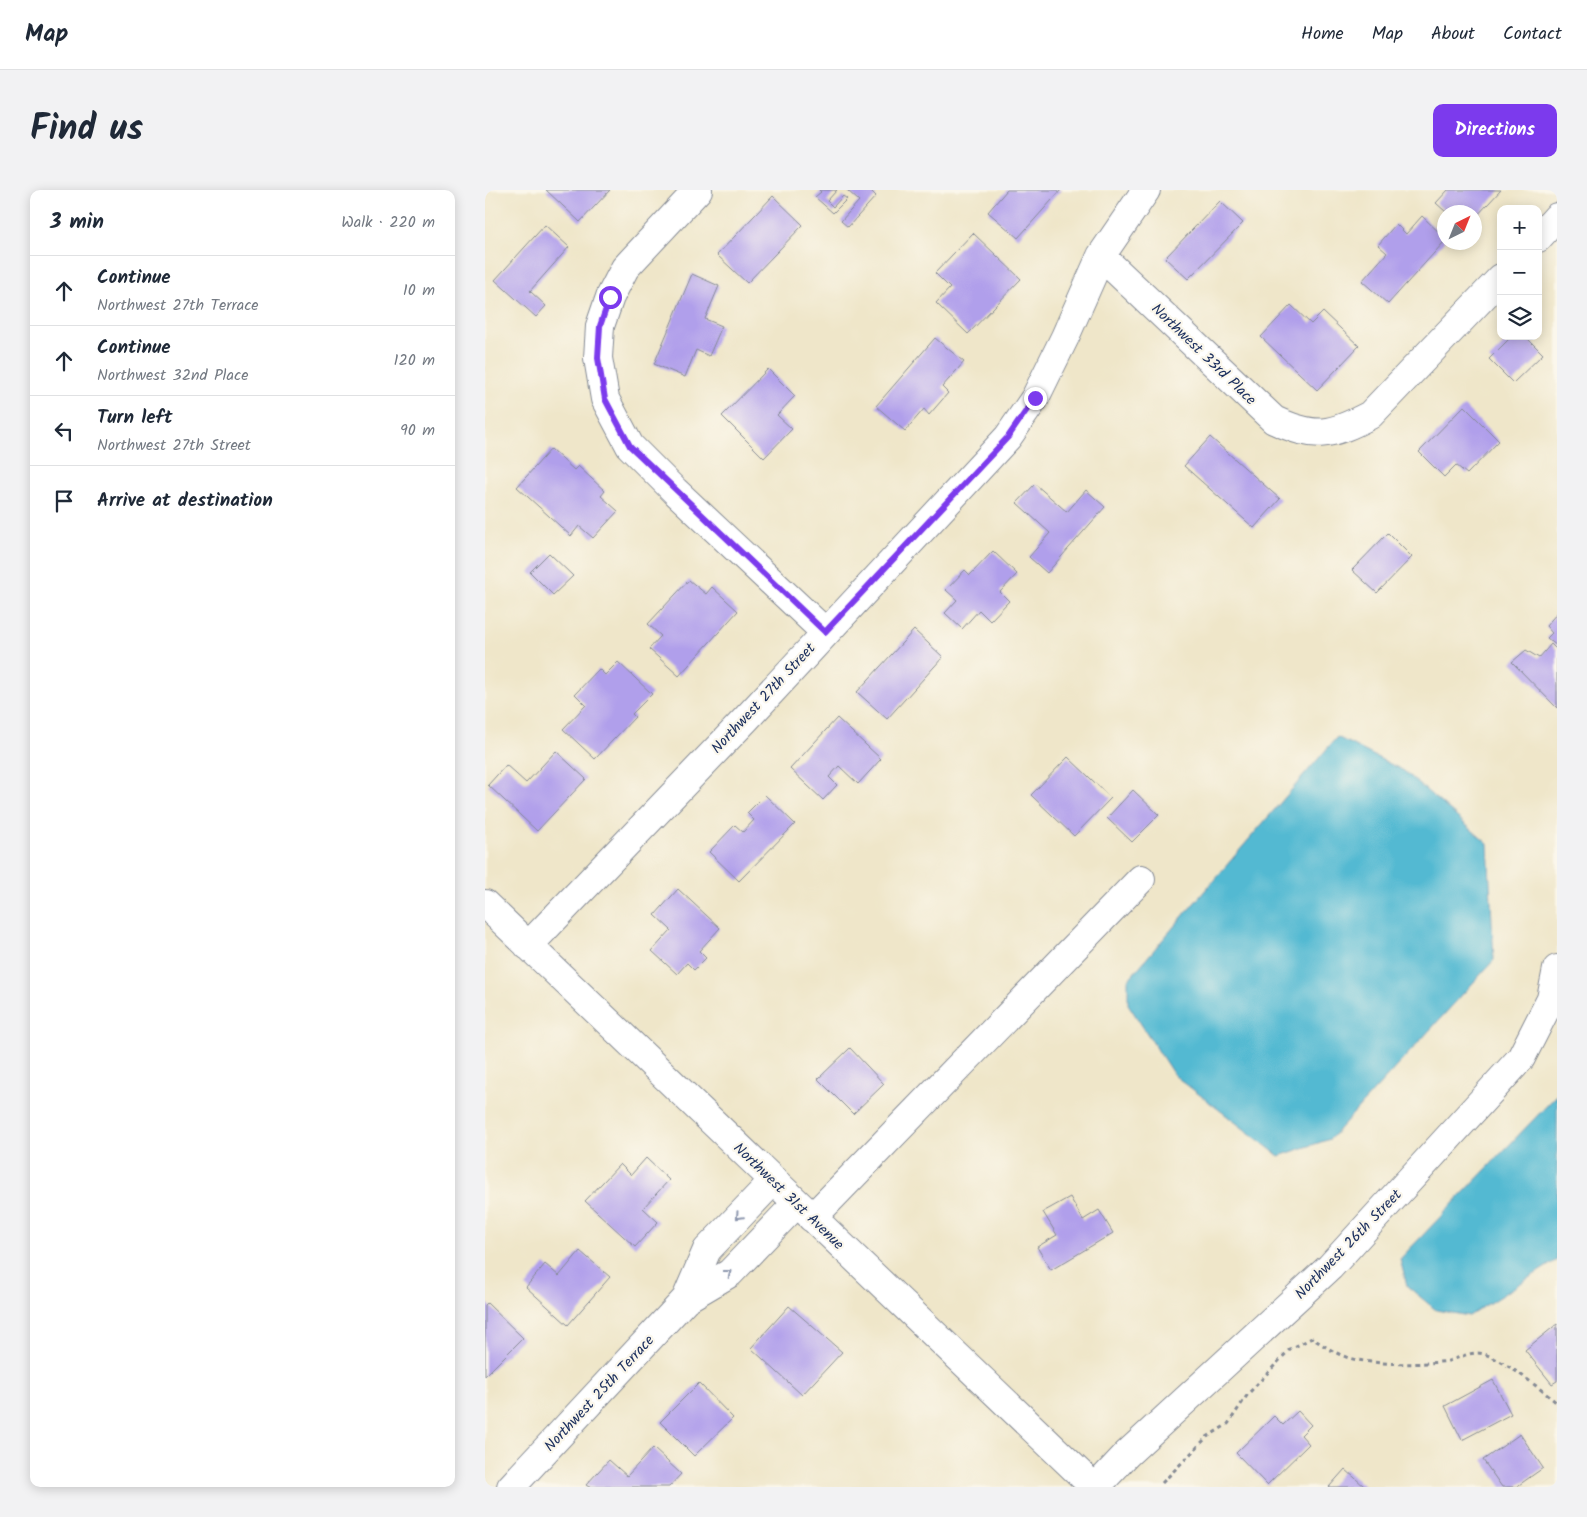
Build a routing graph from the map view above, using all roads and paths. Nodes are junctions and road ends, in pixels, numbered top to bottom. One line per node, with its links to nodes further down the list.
1 (698, 190): 7 (street)
2 (1146, 190): 5 (street, Northwest 27th Street)
3 (1557, 217): 4 (street)
4 (1542, 234)
5 (1101, 256): 6 (street, Northwest 33rd Place); 7 (street, Northwest 27th Street)
6 (1497, 282)
7 (825, 632): 10 (street, Northwest 27th Street)
8 (1141, 879): 13 (street, Northwest 25th Terrace)
9 (485, 904): 10 (street, Northwest 31st Avenue)
10 (528, 946): 12 (street, Northwest 31st Avenue)
11 (1557, 969): 18 (street, Northwest 26th Street)
12 (773, 1180): 13 (street, Northwest 31st Avenue); 14 (street, Northwest 25th Terrace, one-way to 14)
13 (804, 1210): 14 (street, Northwest 25th Terrace, one-way to 13); 18 (street, Northwest 31st Avenue)
14 (687, 1300): 17 (street, Northwest 25th Terrace)
15 (1557, 1403): 16 (path)
16 (1162, 1483)
17 (511, 1487)
18 (1095, 1487)

